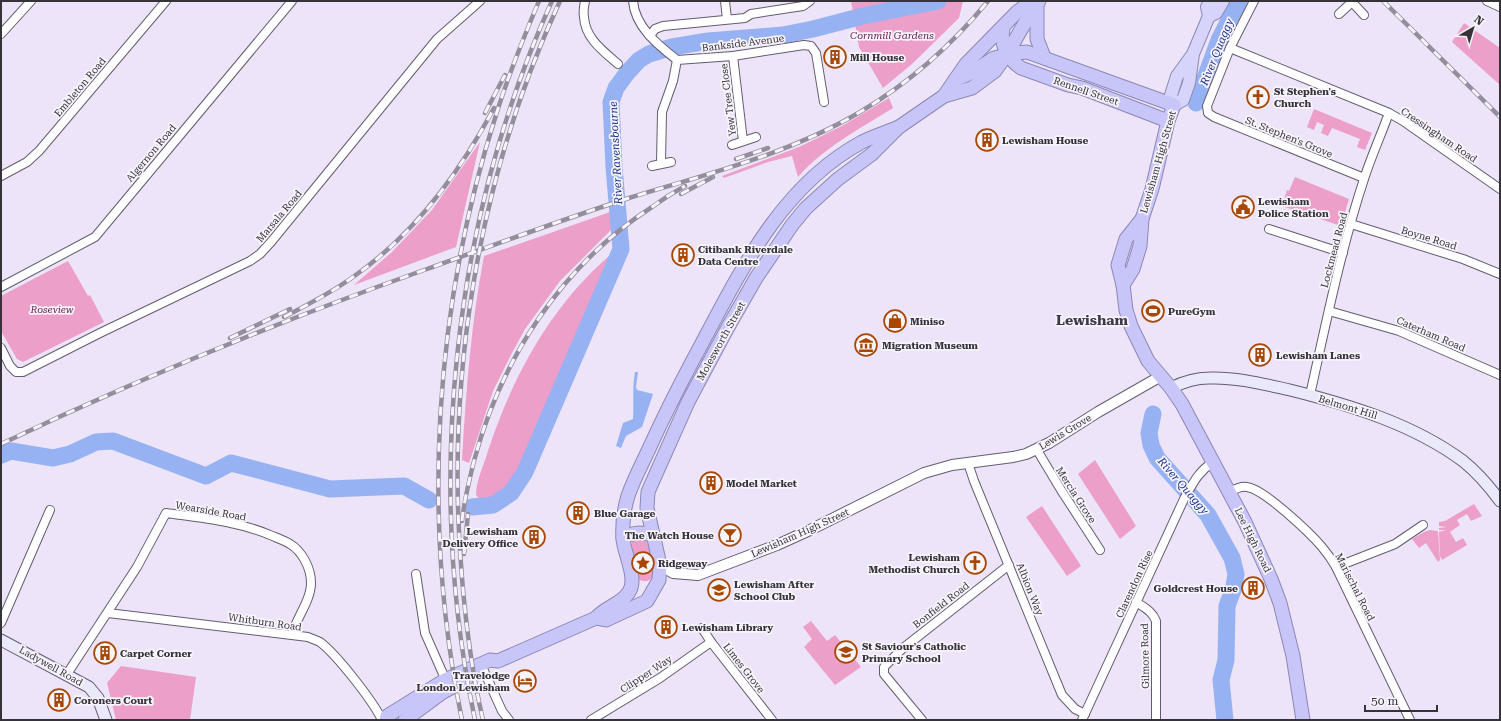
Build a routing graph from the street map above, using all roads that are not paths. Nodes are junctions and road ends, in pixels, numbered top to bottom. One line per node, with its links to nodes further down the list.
1 (31, 1): 21 (street)
2 (166, 1): 42 (street, Embleton Road)
3 (292, 1): 49 (street, Algernon Road)
4 (480, 1): 51 (street, Marsala Road)
5 (585, 1): 28 (street)
6 (633, 1): 22 (street)
7 (725, 1): 19 (street)
8 (810, 1): 19 (street)
9 (1211, 1): 18 (main road)
10 (1223, 1): 18 (main road)
11 (1254, 1): 23 (street)
12 (1487, 1): 15 (street)
13 (1351, 2): 16 (street); 17 (street)
14 (1036, 3): 20 (highway); 24 (highway); 26 (highway)
15 (1500, 7)
16 (1339, 14)
17 (1364, 15)
18 (1209, 16): 32 (main road)
19 (727, 19): 22 (street)
20 (1003, 28): 24 (highway); 29 (highway, Molesworth Street)
21 (1, 34)
22 (650, 36): 27 (street)
23 (1230, 48): 33 (street, Cressingham Road); 43 (street, St. Stephen's Grove)
24 (1007, 54): 26 (highway, Rennell Street); 29 (highway); 30 (highway, Molesworth Street); 34 (highway, Rennell Street)
25 (733, 56): 27 (street, Bankside Avenue); 31 (street, Bankside Avenue); 37 (street, Yew Tree Close)
26 (1044, 57): 32 (highway, Rennell Street)
27 (675, 59): 40 (street)
28 (618, 64)
29 (955, 80): 30 (highway, Molesworth Street)
30 (944, 96): 35 (highway, Molesworth Street)
31 (824, 102)
32 (1174, 106): 34 (highway, Lewisham High Street)
33 (1389, 114): 43 (street, Lockmead Road); 44 (street, Cressingham Road)
34 (1168, 121): 53 (highway, Lewisham High Street)
35 (899, 127): 64 (highway, Molesworth Street); 65 (highway, Molesworth Street)
36 (756, 137): 37 (street, Yew Tree Close)
37 (742, 142): 38 (street, Yew Tree Close)
38 (732, 145)
39 (671, 162): 40 (street)
40 (661, 163): 41 (street)
41 (652, 166)
42 (1, 176)
43 (1364, 178): 45 (street, Lockmead Road)
44 (1500, 189)
45 (1351, 224): 47 (street, Lockmead Road); 48 (street, Boyne Road)
46 (1269, 229): 47 (street)
47 (1343, 253): 50 (street, Lockmead Road)
48 (1500, 274)
49 (1, 287)
50 (1329, 311): 52 (street, Caterham Road); 55 (street, Lockmead Road)
51 (1, 348)
52 (1500, 375)
53 (1161, 376): 54 (highway, Lee High Road); 56 (street, Lewis Grove)
54 (1171, 388): 55 (main road, Belmont Hill); 57 (highway, Lee High Road)
55 (1310, 395): 61 (main road, Belmont Hill)
56 (1037, 450): 58 (street, Lewis Grove); 66 (street, Mercia Grove)
57 (1213, 462): 60 (highway, Lee High Road); 73 (street, Clarendon Rise)
58 (968, 463): 59 (street, Lewis Grove); 68 (street, Albion Way)
59 (936, 468): 67 (street, Lewisham High Street)
60 (1230, 492): 69 (street, Marischal Road); 95 (highway, Lee High Road)
61 (1500, 501)
62 (50, 510): 76 (street)
63 (1424, 525): 69 (street)
64 (652, 535): 65 (highway); 67 (highway, Molesworth Street)
65 (623, 538): 71 (highway, Molesworth Street)
66 (1100, 550)
67 (660, 565): 72 (highway, Molesworth Street)
68 (1009, 565): 85 (street, Albion Way); 93 (street, Bonfield Road)
69 (1336, 567): 96 (street, Marischal Road)
70 (416, 574): 84 (street)
71 (632, 586): 72 (highway); 75 (highway)
72 (656, 586): 75 (highway, Molesworth Street)
73 (1136, 602): 85 (street, Clarendon Rise); 94 (street, Gilmore Road)
74 (108, 613): 78 (street, Whitburn Road); 78 (street, Wearside Road); 83 (street, Wearside Road)
75 (596, 618): 81 (highway)
76 (1, 622)
77 (702, 628): 80 (street, Limes Grove)
78 (292, 634): 87 (street, Whitburn Road)
79 (1, 640): 83 (main road, Ladywell Road)
80 (711, 642): 91 (street, Clipper Way); 92 (street, Limes Grove)
81 (498, 661): 82 (highway); 84 (highway)
82 (484, 671): 84 (highway); 90 (street)
83 (67, 674): 86 (main road, Ladywell Road)
84 (448, 684): 88 (highway); 89 (highway)
85 (1083, 717)
86 (106, 720)
87 (382, 720)
88 (386, 720)
89 (405, 720)
90 (509, 720)
91 (591, 720)
92 (772, 720)
93 (922, 720)
94 (1156, 720)
95 (1303, 720)
96 (1410, 720)

